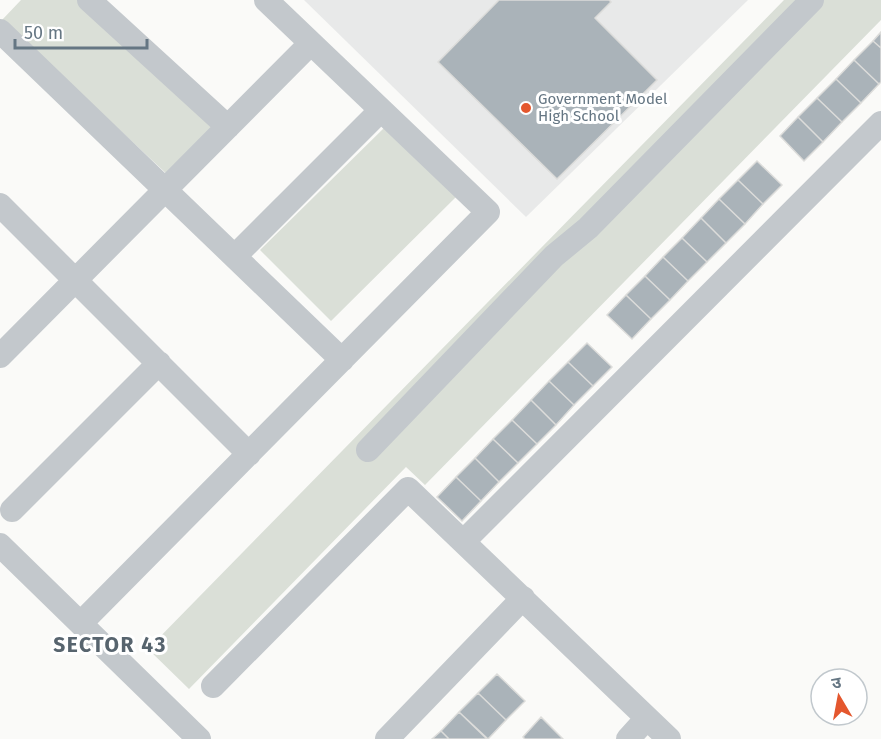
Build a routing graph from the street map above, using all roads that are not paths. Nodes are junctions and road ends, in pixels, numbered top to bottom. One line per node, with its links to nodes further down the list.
1 (89, 0): 8 (street)
2 (266, 0): 5 (street)
3 (812, 0): 16 (street)
4 (0, 31): 9 (street)
5 (311, 43): 6 (street); 8 (street)
6 (381, 110): 11 (street); 14 (street)
7 (881, 123): 19 (street)
8 (228, 126): 9 (street)
9 (166, 189): 11 (street); 12 (street)
10 (0, 205): 12 (street)
11 (234, 255): 14 (street)
12 (75, 280): 13 (street); 15 (street)
13 (0, 356)
14 (342, 360): 17 (street)
15 (159, 363): 17 (street); 18 (street)
16 (368, 450)
17 (249, 454): 22 (street)
18 (12, 510)
19 (464, 542): 21 (street); 23 (street)
20 (0, 545): 22 (street)
21 (523, 598): 24 (street); 26 (street)
22 (81, 623): 25 (street)
23 (213, 686)
24 (647, 718): 27 (street); 28 (street)
25 (199, 739)
26 (387, 739)
27 (628, 739)
28 (669, 739)

